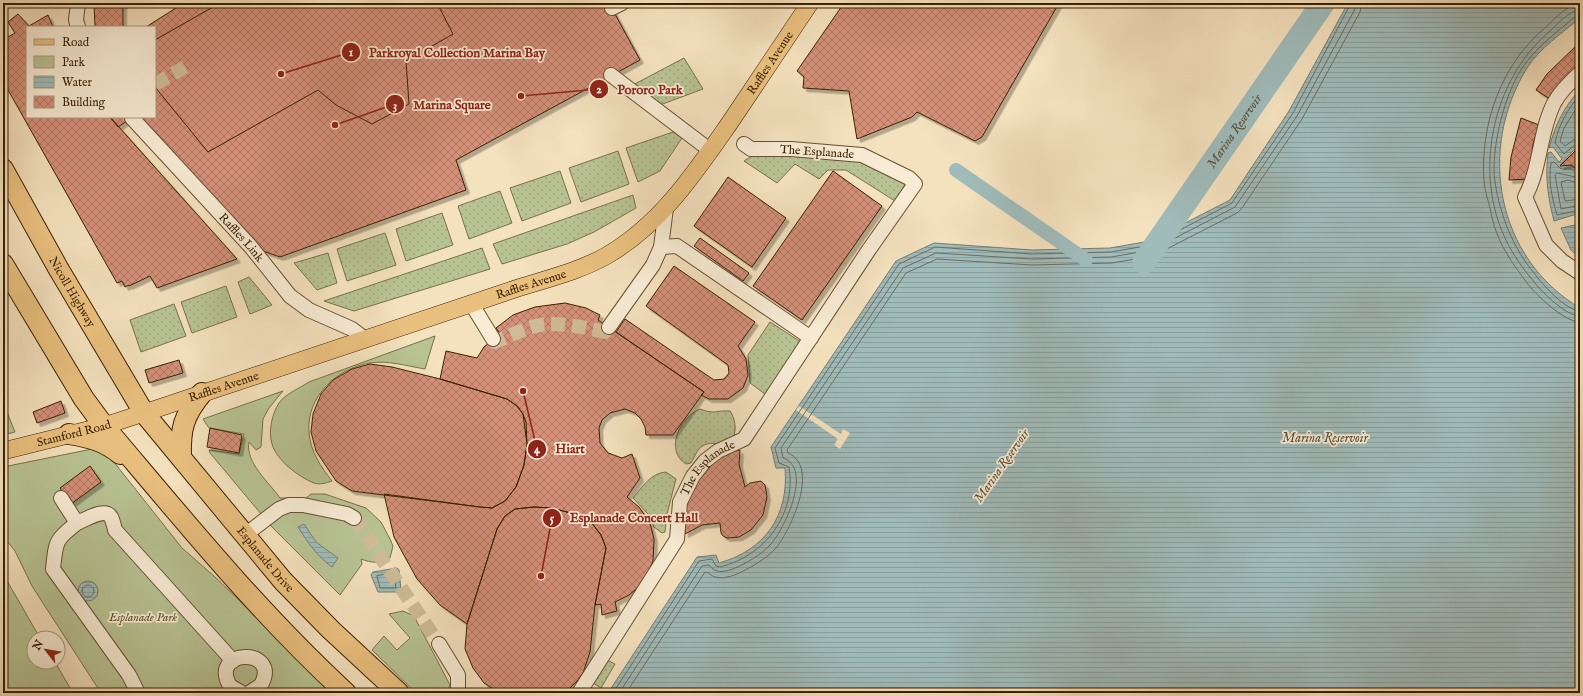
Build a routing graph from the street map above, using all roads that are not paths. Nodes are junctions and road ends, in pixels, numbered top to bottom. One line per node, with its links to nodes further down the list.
1 (78, 3): 3 (street)
2 (810, 3): 8 (main road, Raffles Avenue)
3 (78, 26)
4 (1580, 72): 13 (street)
5 (611, 75): 8 (street)
6 (132, 118): 17 (street, Raffles Link)
7 (744, 144): 16 (street, The Esplanade)
8 (710, 151): 10 (main road, Raffles Avenue)
9 (3, 169): 20 (highway, Nicoll Highway)
10 (666, 208): 11 (street); 14 (main road, Raffles Avenue)
11 (661, 247): 15 (street); 16 (street)
12 (3, 264): 21 (highway)
13 (1580, 273)
14 (471, 303): 17 (main road, Raffles Avenue); 18 (street)
15 (609, 327)
16 (811, 338): 38 (street, The Esplanade)
17 (365, 339): 19 (main road, Raffles Avenue)
18 (493, 339)
19 (202, 393): 20 (main road, Raffles Avenue); 24 (highway)
20 (144, 413): 21 (main road, Stamford Road); 24 (highway, Esplanade Drive)
21 (104, 426): 22 (main road, Stamford Road); 25 (highway)
22 (69, 434): 23 (main road, Stamford Road); 25 (highway)
23 (3, 451)
24 (180, 457): 29 (highway, Esplanade Drive)
25 (150, 480): 35 (highway)
26 (61, 498): 28 (street)
27 (354, 518): 29 (street)
28 (77, 523): 31 (street); 33 (street)
29 (245, 535): 36 (highway, Esplanade Drive)
30 (439, 644): 37 (street)
31 (233, 661): 32 (street); 34 (street)
32 (258, 691)
33 (138, 693)
34 (242, 693)
35 (346, 693)
36 (399, 693)
37 (458, 693)
38 (579, 693)

